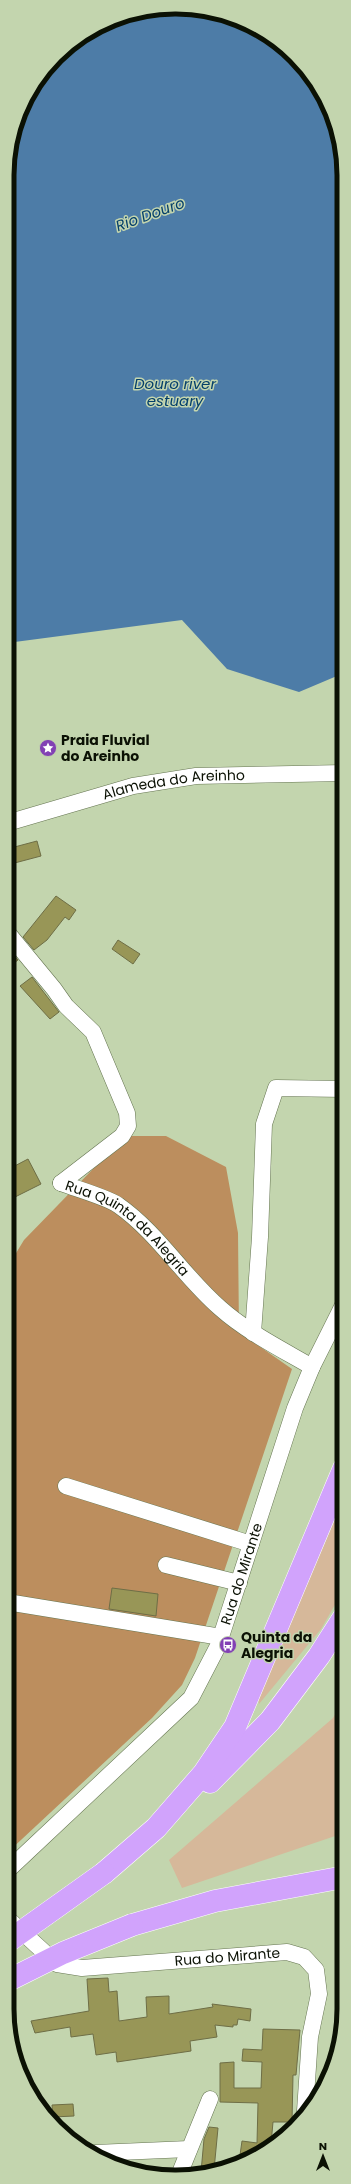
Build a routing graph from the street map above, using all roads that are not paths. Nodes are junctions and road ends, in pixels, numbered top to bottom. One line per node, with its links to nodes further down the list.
1 (337, 773): 2 (street, Alameda do Areinho)
2 (14, 821)
3 (14, 940): 6 (street, Rua Quinta da Alegria)
4 (337, 1089): 6 (street)
5 (337, 1317): 7 (street, Rua do Mirante)
6 (253, 1333): 7 (street, Rua Quinta da Alegria)
7 (312, 1367): 10 (street, Rua do Mirante)
8 (337, 1485): 16 (highway)
9 (66, 1486): 10 (street)
10 (251, 1544): 12 (street, Rua do Mirante)
11 (166, 1565): 12 (street)
12 (239, 1583): 15 (street, Rua do Mirante)
13 (14, 1603): 15 (street)
14 (337, 1628): 16 (highway)
15 (221, 1637): 17 (street, Rua do Mirante)
16 (156, 1828): 22 (highway, bridge)
17 (14, 1863)
18 (337, 1878): 19 (highway)
19 (315, 1881): 20 (highway); 23 (highway, bridge)
20 (337, 1883)
21 (14, 1924): 25 (street, Rua do Mirante)
22 (14, 1937)
23 (14, 1978)
24 (210, 2098): 26 (street)
25 (305, 2105)
26 (189, 2149): 27 (street); 28 (street)
27 (103, 2153)
28 (181, 2170)

